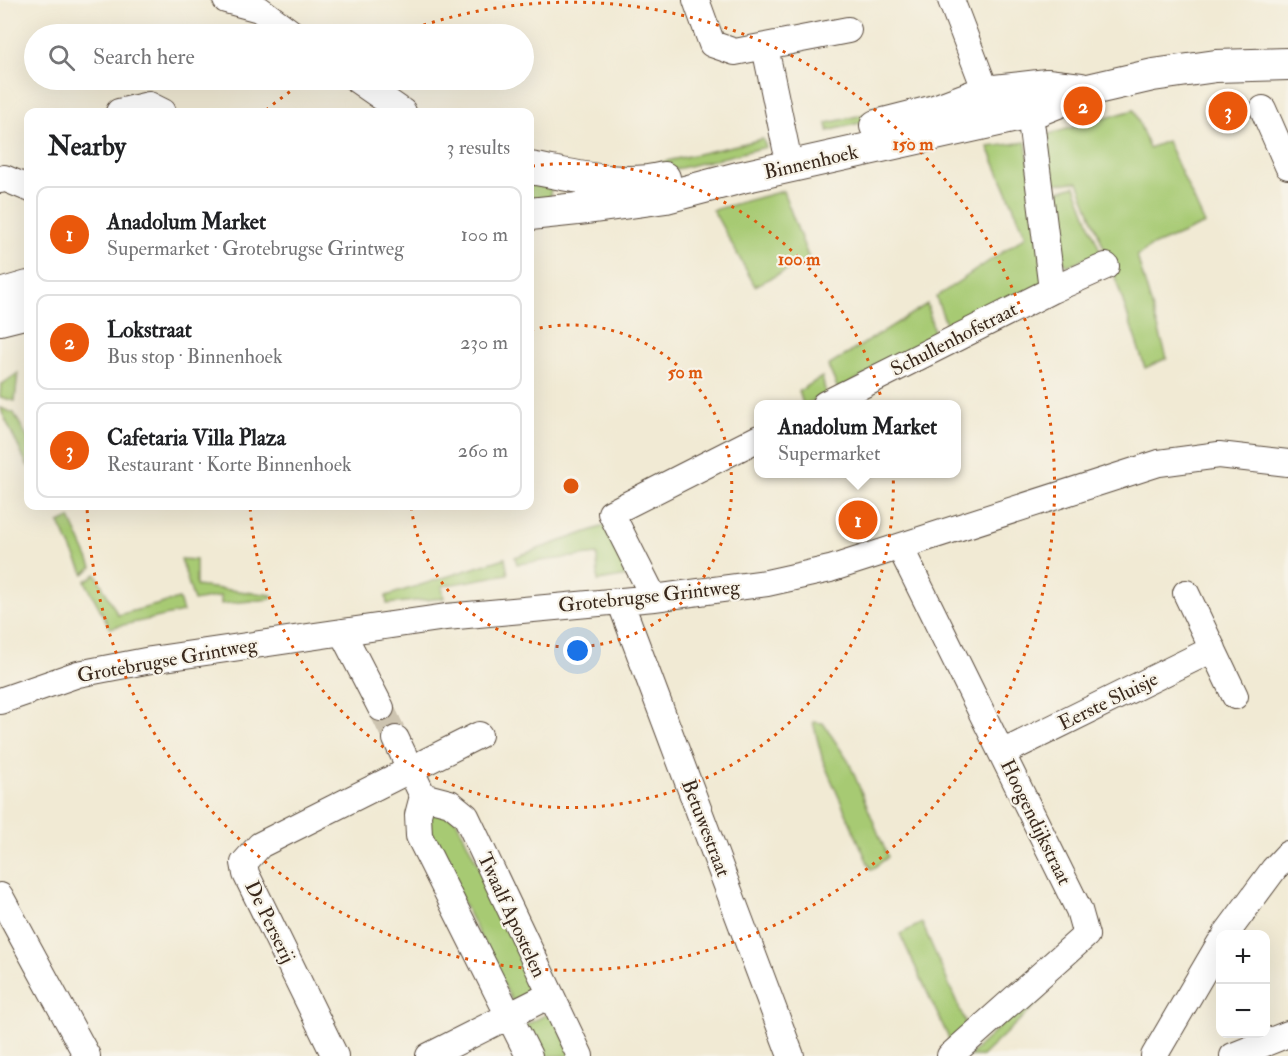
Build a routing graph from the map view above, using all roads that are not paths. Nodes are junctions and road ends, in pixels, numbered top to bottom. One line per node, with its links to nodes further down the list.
1 (226, 0): 4 (street)
2 (696, 0): 7 (street)
3 (951, 0): 13 (street)
4 (270, 7): 5 (street)
5 (284, 24)
6 (848, 30): 7 (street)
7 (765, 47): 20 (street)
8 (1288, 47): 10 (main road, Binnenhoek)
9 (1288, 64): 10 (main road, Binnenhoek)
10 (1216, 66): 12 (main road, Binnenhoek)
11 (371, 90): 16 (street)
12 (1088, 90): 13 (main road, Binnenhoek); 18 (main road, Binnenhoek)
13 (985, 92): 18 (street); 20 (main road, Binnenhoek)
14 (136, 108): 15 (street)
15 (155, 108)
16 (397, 108)
17 (1263, 109): 21 (street)
18 (993, 122): 25 (main road, Binnenhoek)
19 (1032, 129): 28 (street)
20 (786, 148): 22 (main road, Binnenhoek)
21 (1288, 166)
22 (534, 169)
23 (0, 180): 24 (street)
24 (24, 186)
25 (534, 214)
26 (1106, 266): 28 (street, Schullenhofstraat)
27 (24, 288): 29 (main road)
28 (1052, 290): 32 (street, Schullenhofstraat)
29 (0, 295)
30 (24, 313): 31 (main road)
31 (0, 319)
32 (835, 400)
33 (754, 441): 37 (street)
34 (1288, 463): 35 (street, Grotebrugse Grintweg)
35 (900, 547): 37 (street, Grotebrugse Grintweg); 46 (street, Hoogendijkstraat)
36 (1186, 593): 40 (street)
37 (654, 598): 38 (street, Grotebrugse Grintweg)
38 (620, 601): 39 (street, Grotebrugse Grintweg); 61 (street, Betuwestraat)
39 (342, 632): 42 (street, Grotebrugse Grintweg); 43 (street)
40 (1213, 649): 41 (street); 46 (street, Eerste Sluisje)
41 (1235, 696)
42 (0, 700)
43 (381, 708)
44 (479, 735): 47 (street)
45 (396, 739): 47 (street)
46 (1002, 753): 62 (street, Hoogendijkstraat)
47 (411, 770): 48 (street); 57 (street, De Perserij)
48 (423, 796): 53 (street, Twaalf Apostelen); 54 (street)
49 (1288, 854): 51 (street)
50 (0, 896): 56 (street)
51 (1229, 930)
52 (1216, 951): 63 (street)
53 (550, 995): 54 (street); 60 (street, Twaalf Apostelen)
54 (509, 1016): 58 (street); 59 (street)
55 (1288, 1034): 64 (street)
56 (87, 1056)
57 (335, 1056)
58 (429, 1056)
59 (529, 1056)
60 (580, 1056)
61 (791, 1056)
62 (950, 1056)
63 (1154, 1056)
64 (1233, 1056)

